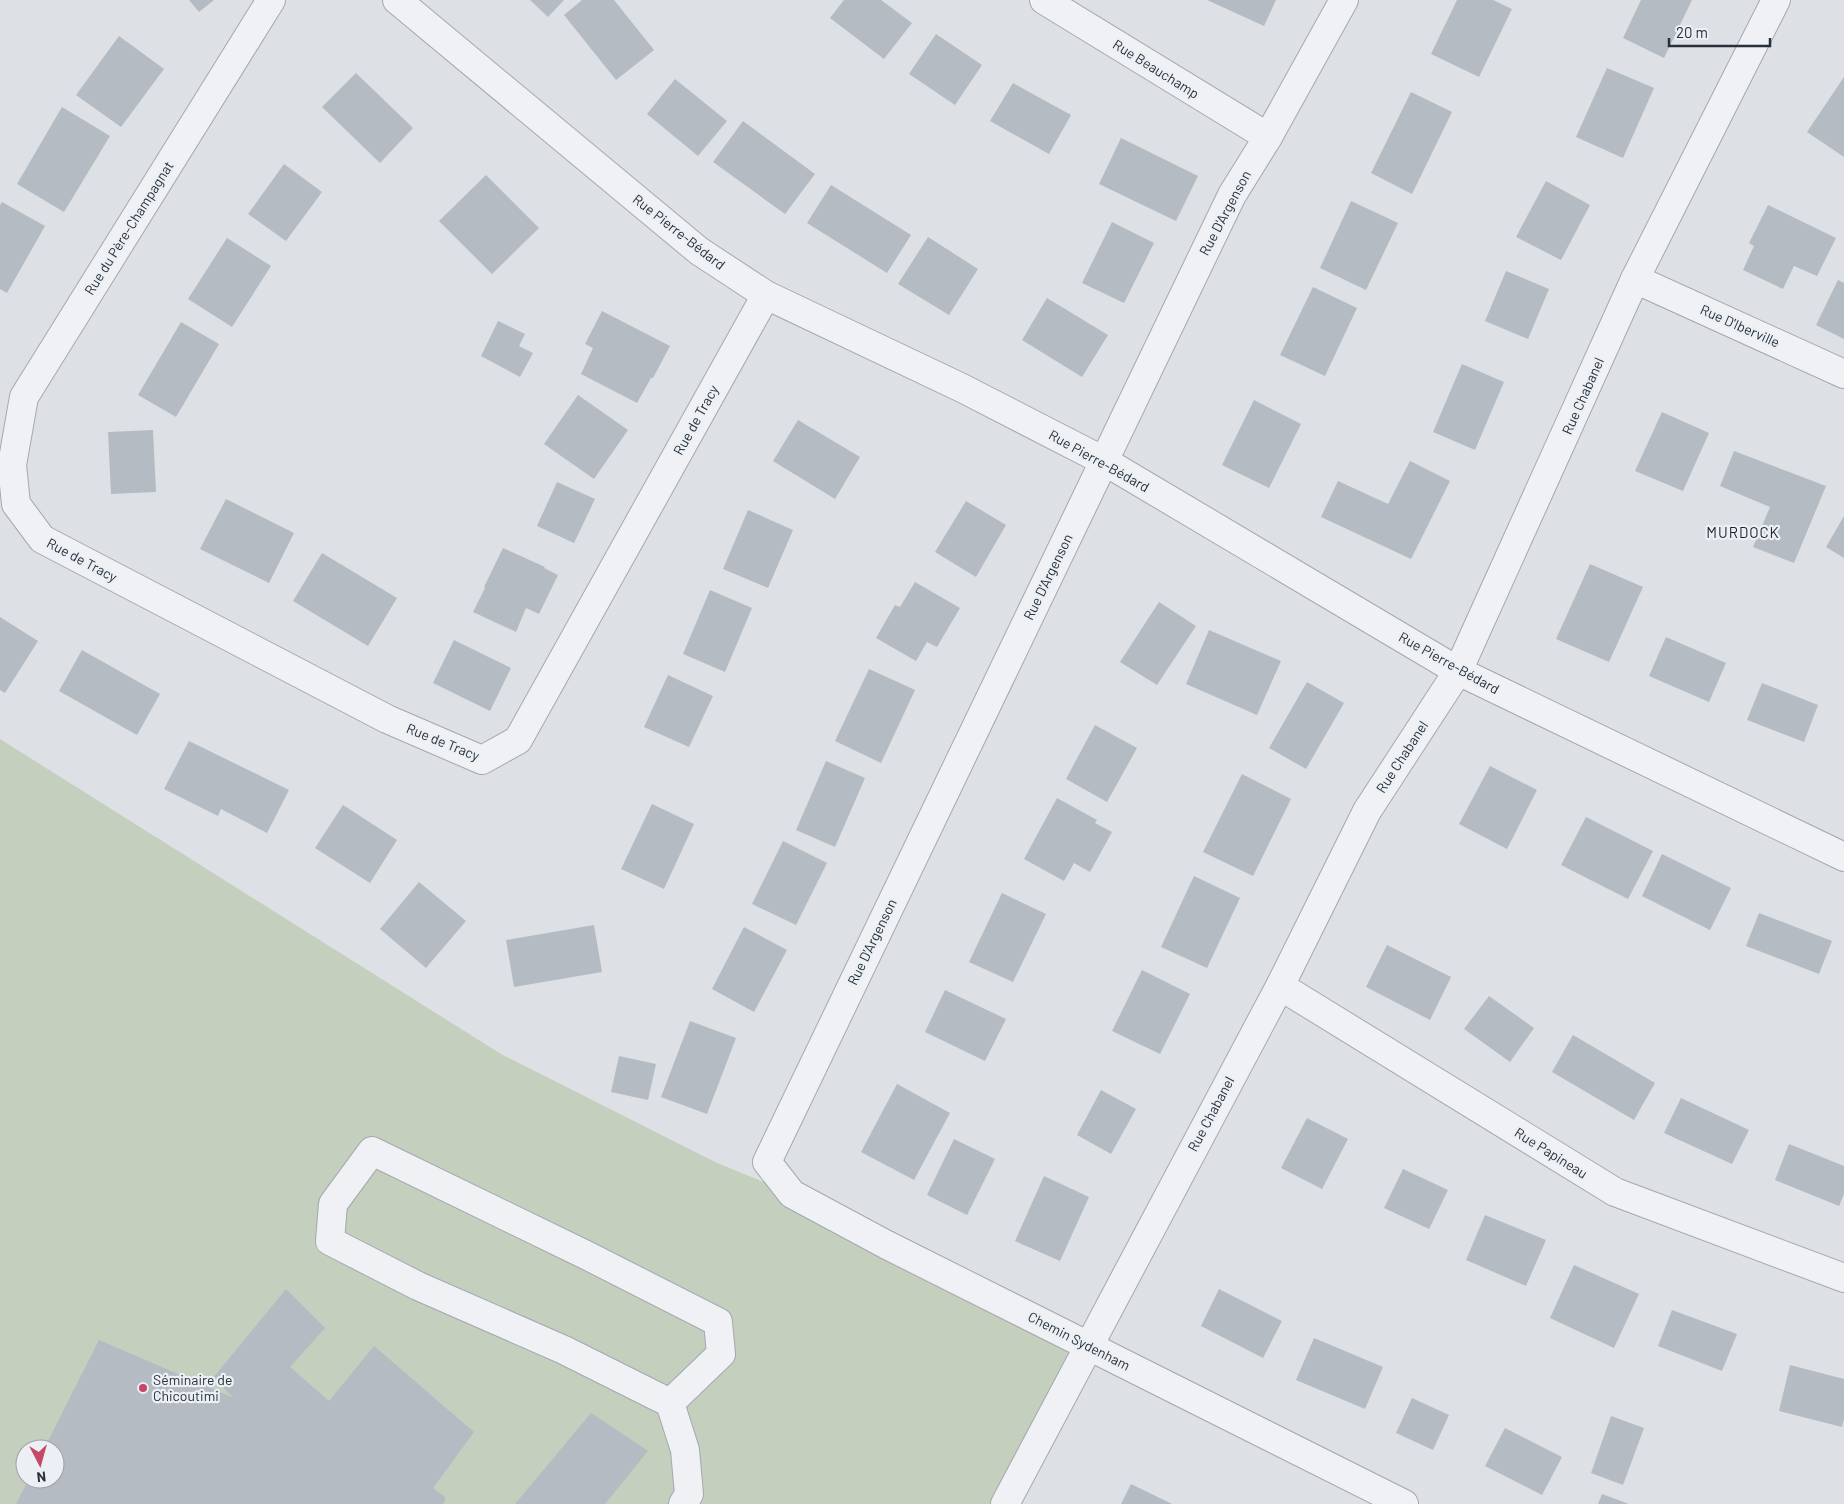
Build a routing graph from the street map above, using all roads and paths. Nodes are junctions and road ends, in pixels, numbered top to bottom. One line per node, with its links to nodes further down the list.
1 (271, 0): 11 (street, Rue du Père-Champagnat)
2 (397, 0): 8 (street, Rue Pierre-Bédard)
3 (1044, 0): 6 (street, Rue Beauchamp)
4 (1344, 0): 6 (street, Rue D'Argenson)
5 (1776, 0): 7 (street, Rue Chabanel)
6 (1268, 137): 10 (street, Rue D'Argenson)
7 (1636, 279): 9 (street, Rue D'Iberville); 12 (street, Rue Chabanel)
8 (766, 295): 10 (street, Rue Pierre-Bédard); 11 (street, Rue de Tracy)
9 (1844, 374)
10 (1104, 462): 12 (street, Rue Pierre-Bédard); 15 (street, Rue D'Argenson)
11 (12, 465)
12 (1458, 671): 13 (street, Rue Pierre-Bédard); 14 (street, Rue Chabanel)
13 (1844, 857)
14 (1280, 986): 16 (street, Rue Papineau); 17 (street, Rue Chabanel)
15 (766, 1162): 17 (street, Chemin Sydenham)
16 (1844, 1278)
17 (1088, 1346): 20 (street, Rue Chabanel); 21 (street, Chemin Sydenham)
18 (670, 1403): 18 (street); 19 (street)
19 (683, 1504)
20 (1006, 1504)
21 (1404, 1504)

